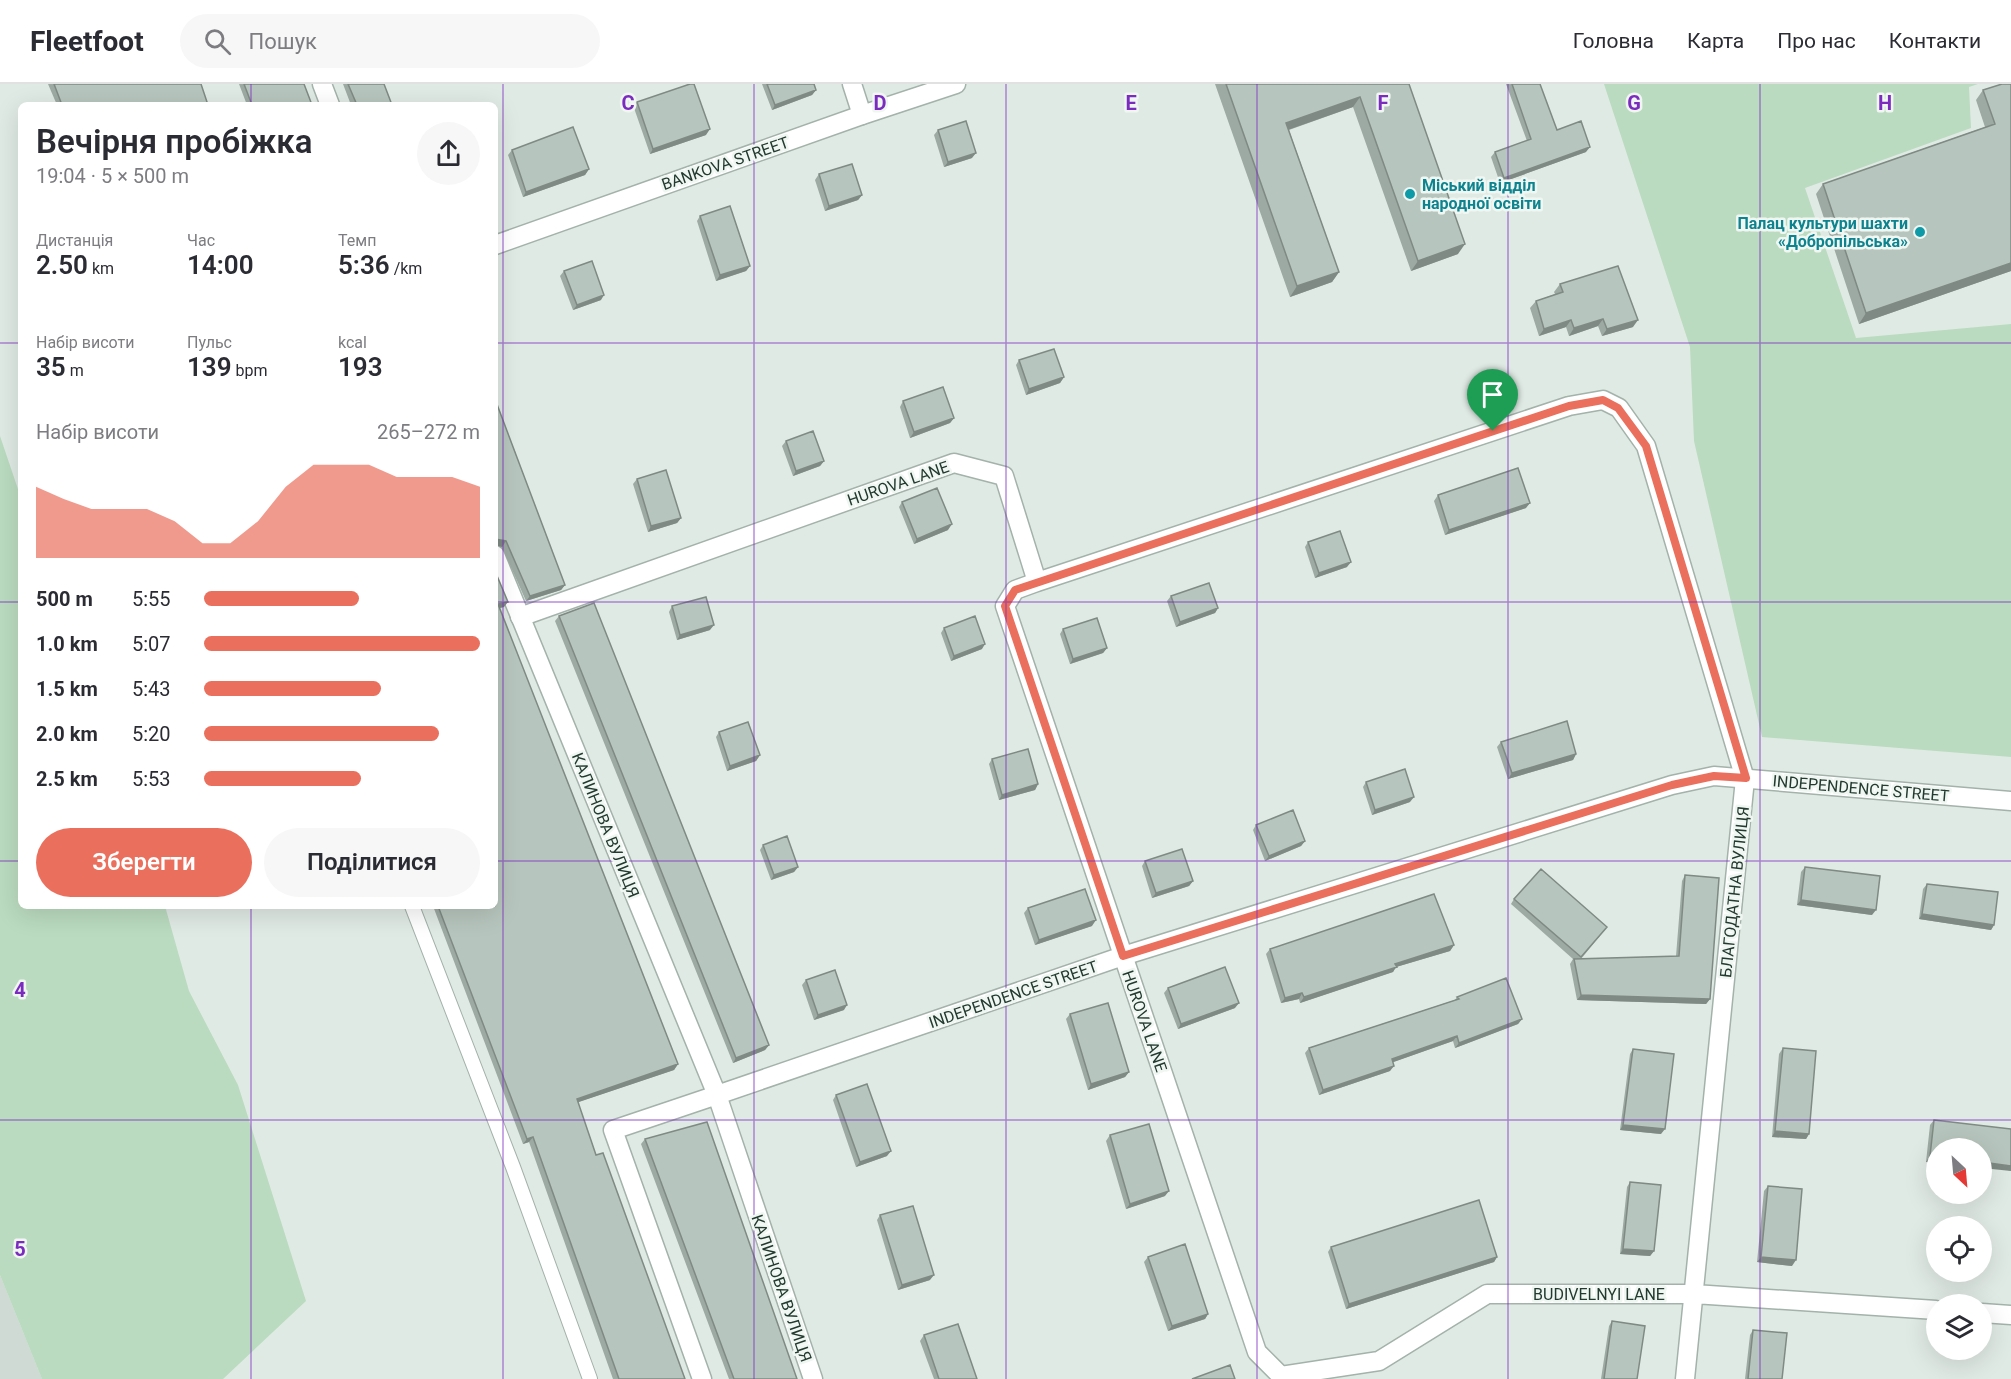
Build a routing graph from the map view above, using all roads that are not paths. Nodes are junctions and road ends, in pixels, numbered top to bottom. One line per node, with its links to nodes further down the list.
1 (322, 84): 4 (street)
2 (852, 84): 5 (street)
3 (956, 84): 5 (street, BANKOVA STREET)
4 (329, 102)
5 (862, 115): 6 (street, BANKOVA STREET)
6 (498, 244)
7 (498, 562): 9 (street, КАЛИНОВА ВУЛИЦЯ)
8 (1037, 582): 9 (street, HUROVA LANE); 10 (street, БЛАГОДАТНА ВУЛИЦЯ); 13 (street, HUROVA LANE)
9 (520, 617): 14 (street, КАЛИНОВА ВУЛИЦЯ)
10 (1746, 778): 11 (street, INDEPENDENCE STREET); 13 (street, INDEPENDENCE STREET); 15 (street, БЛАГОДАТНА ВУЛИЦЯ)
11 (2011, 801)
12 (413, 909): 20 (lane)
13 (1123, 956): 14 (street, INDEPENDENCE STREET); 19 (street, HUROVA LANE)
14 (717, 1095): 21 (street); 22 (street, КАЛИНОВА ВУЛИЦЯ)
15 (1694, 1294): 16 (street, BUDIVELNYI LANE); 19 (street, BUDIVELNYI LANE); 23 (street, БЛАГОДАТНА ВУЛИЦЯ)
16 (1926, 1309)
17 (1992, 1314): 18 (street)
18 (2011, 1315)
19 (1281, 1376)
20 (590, 1379)
21 (702, 1379)
22 (813, 1379)
23 (1684, 1379)

